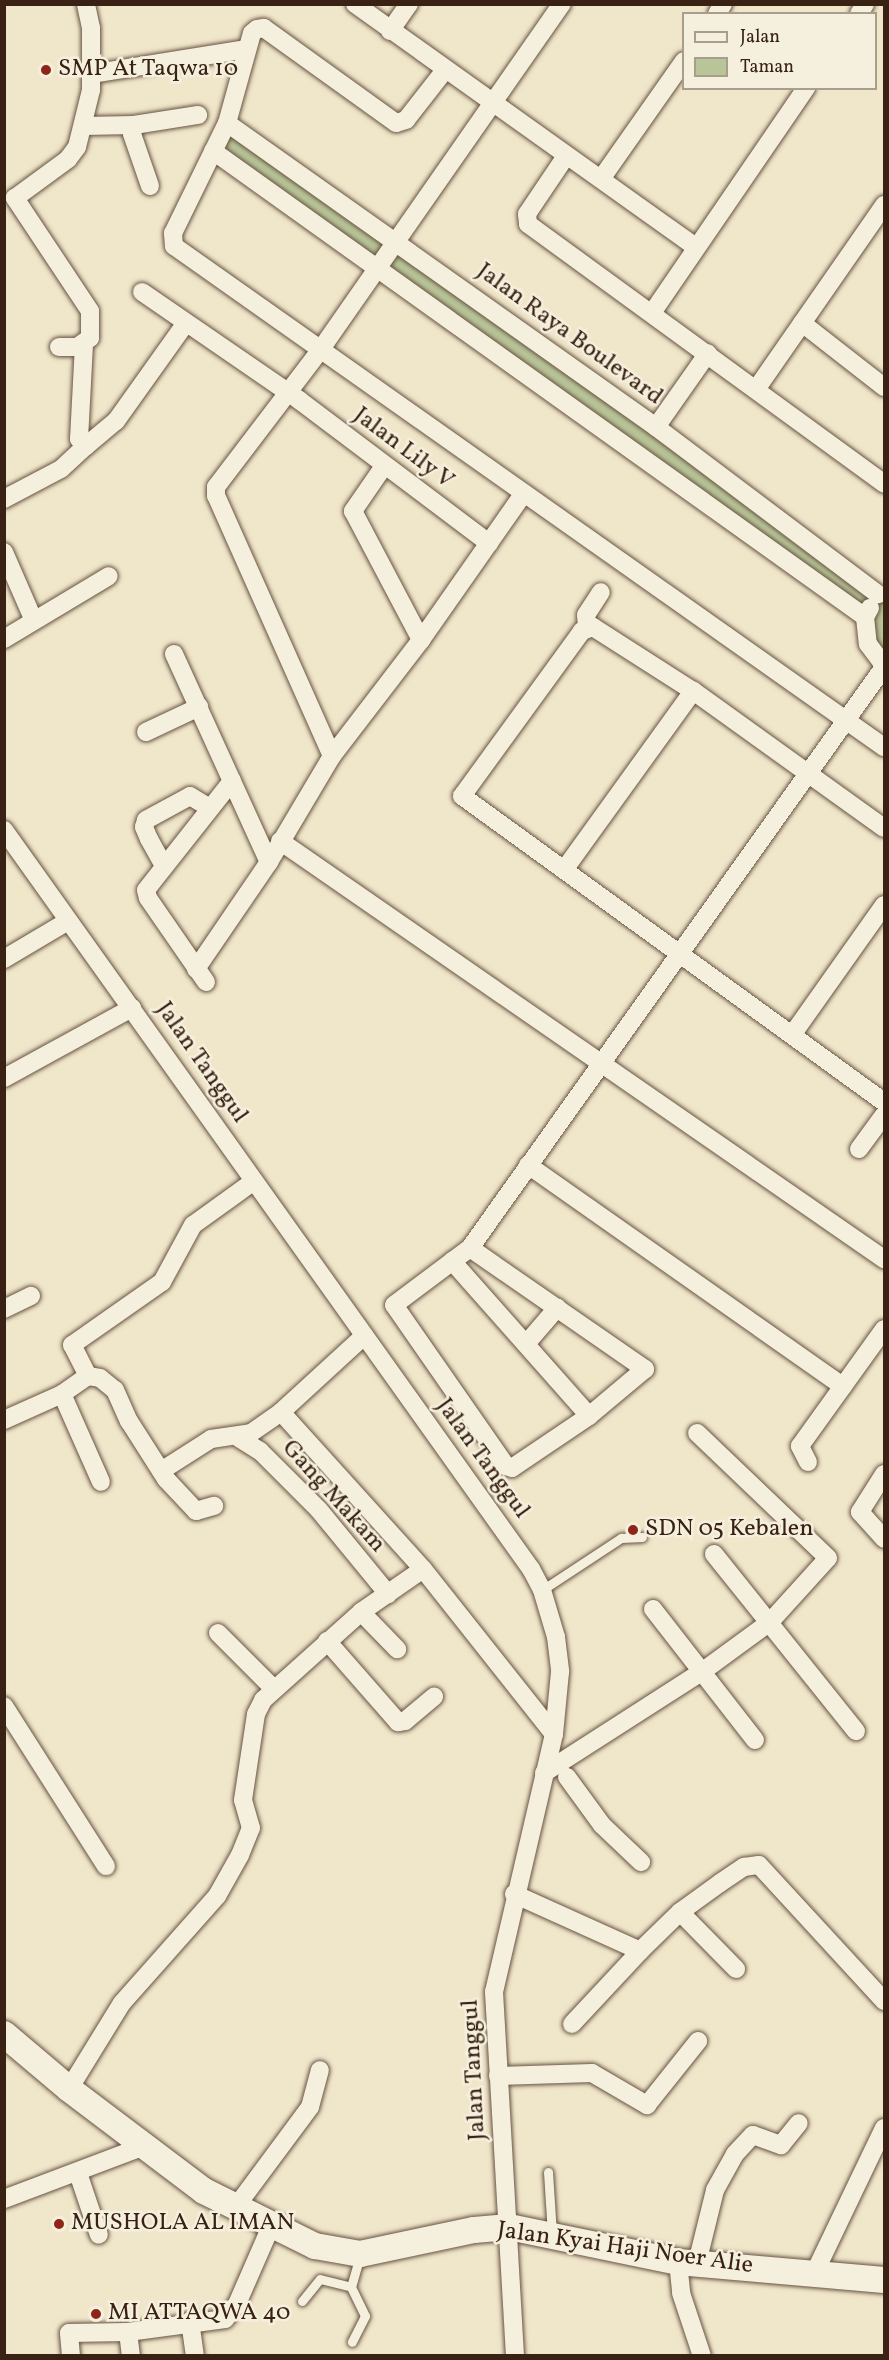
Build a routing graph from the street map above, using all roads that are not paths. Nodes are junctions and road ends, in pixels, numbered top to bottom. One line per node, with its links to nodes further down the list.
1 (86, 4): 9 (street)
2 (354, 4): 5 (street)
3 (409, 4): 5 (street)
4 (562, 4): 11 (street)
5 (390, 31): 8 (street)
6 (248, 49): 8 (street); 9 (street); 13 (street)
7 (682, 64): 18 (street)
8 (445, 70): 11 (street)
9 (91, 75): 15 (street)
10 (805, 90): 22 (street)
11 (492, 103): 17 (street); 21 (street)
12 (198, 115): 14 (street)
13 (227, 123): 16 (street); 21 (street, Jalan Raya Boulevard)
14 (134, 124): 15 (street); 19 (street)
15 (82, 126): 28 (street)
16 (213, 151): 23 (street); 30 (street)
17 (566, 156): 18 (street); 25 (street)
18 (601, 179): 22 (street)
19 (150, 186)
20 (885, 206): 26 (street)
21 (396, 239): 23 (street); 35 (street, Jalan Raya Boulevard)
22 (694, 246): 25 (street)
23 (378, 265): 30 (street); 46 (street)
24 (142, 292): 27 (street, Jalan Lily V)
25 (652, 313): 31 (street)
26 (802, 322): 32 (street); 33 (street)
27 (186, 323): 34 (street, Jalan Lily V); 36 (street)
28 (84, 344): 29 (street); 36 (street)
29 (59, 347)
30 (321, 350): 34 (street); 39 (street)
31 (708, 353): 33 (street); 35 (street)
32 (885, 387)
33 (757, 388): 38 (street)
34 (288, 392): 37 (street, Jalan Lily V); 58 (street)
35 (656, 427): 45 (street, Jalan Raya Boulevard)
36 (86, 446): 40 (street)
37 (384, 466): 41 (street, Jalan Lily V); 50 (street)
38 (885, 484)
39 (524, 493): 41 (street); 55 (street)
40 (4, 499)
41 (489, 543): 50 (street)
42 (4, 552): 47 (street)
43 (109, 576): 47 (street)
44 (602, 592): 48 (street)
45 (881, 592): 46 (street)
46 (866, 617): 52 (street)
47 (34, 621): 49 (street)
48 (588, 628): 53 (street); 67 (street)
49 (4, 639)
50 (421, 640): 58 (street)
51 (174, 654): 54 (street)
52 (885, 666): 55 (street)
53 (693, 691): 59 (street); 67 (street)
54 (199, 707): 56 (street); 60 (street)
55 (846, 721): 57 (street); 59 (street)
56 (146, 732)
57 (885, 747)
58 (332, 756): 64 (street)
59 (806, 772): 62 (street); 70 (street)
60 (232, 781): 61 (street); 65 (street)
61 (210, 808): 66 (street); 66 (street)
62 (885, 828)
63 (4, 830): 69 (street, Jalan Tanggul)
64 (280, 842): 65 (street); 74 (street)
65 (269, 862): 66 (street)
66 (164, 866)
67 (564, 870): 70 (street)
68 (885, 905): 73 (street)
69 (68, 921): 71 (street); 72 (street, Jalan Tanggul)
70 (678, 953): 73 (street); 74 (street)
71 (4, 959)
72 (132, 1008): 75 (street); 80 (street, Jalan Tanggul)
73 (792, 1035): 76 (street)
74 (605, 1064): 79 (street); 82 (street)
75 (4, 1078)
76 (885, 1102)
77 (885, 1115): 78 (street)
78 (859, 1149)
79 (528, 1165): 81 (street); 91 (street)
80 (254, 1181): 88 (street, Jalan Tanggul); 90 (street)
81 (470, 1248): 83 (street); 85 (street)
82 (885, 1259)
83 (452, 1261): 89 (street); 94 (street)
84 (31, 1296): 86 (street)
85 (557, 1308): 89 (street); 94 (street)
86 (4, 1309)
87 (885, 1329): 91 (street)
88 (364, 1336): 93 (street); 107 (street, Jalan Tanggul)
89 (525, 1344): 94 (street)
90 (88, 1376): 92 (street); 99 (street)
91 (843, 1386): 98 (street)
92 (62, 1394): 95 (street); 101 (street)
93 (281, 1412): 97 (street); 106 (street)
94 (589, 1416)
95 (4, 1420)
96 (697, 1433): 111 (street)
97 (239, 1438): 99 (street); 108 (street, Gang Makam)
98 (808, 1462)
99 (161, 1471): 102 (street)
100 (885, 1474): 104 (street)
101 (101, 1482)
102 (214, 1506)
103 (642, 1537): 107 (lane)
104 (885, 1539)
105 (714, 1554): 111 (street)
106 (423, 1569): 108 (street); 120 (street)
107 (542, 1590): 120 (street, Jalan Tanggul)
108 (388, 1594): 110 (street)
109 (653, 1609): 115 (street)
110 (361, 1612): 113 (street); 114 (street)
111 (770, 1622): 115 (street); 119 (street)
112 (218, 1633): 116 (street)
113 (327, 1641): 116 (street); 117 (street)
114 (397, 1649)
115 (703, 1671): 121 (street); 122 (street)
116 (273, 1688): 137 (street)
117 (434, 1697)
118 (4, 1706): 126 (street)
119 (856, 1731)
120 (554, 1734): 124 (street, Jalan Tanggul)
121 (608, 1734): 123 (street); 124 (street)
122 (756, 1740)
123 (567, 1777): 124 (street); 125 (street)
124 (542, 1781): 127 (street, Jalan Tanggul)
125 (641, 1862)
126 (106, 1866)
127 (514, 1894): 129 (street); 136 (street, Jalan Tanggul)
128 (680, 1912): 129 (street); 130 (street); 131 (street)
129 (640, 1951): 132 (street)
130 (736, 1969)
131 (885, 2001)
132 (572, 2024)
133 (4, 2034): 137 (street, Jalan Kyai Haji Noer Alie)
134 (698, 2041): 136 (street)
135 (320, 2070): 144 (street)
136 (498, 2076): 146 (street, Jalan Tanggul)
137 (69, 2089): 140 (street, Jalan Kyai Haji Noer Alie)
138 (799, 2123): 150 (street)
139 (885, 2128): 151 (street)
140 (144, 2146): 142 (street); 144 (street, Jalan Kyai Haji Noer Alie)
141 (548, 2172): 148 (lane)
142 (78, 2173): 143 (street); 147 (street)
143 (4, 2199)
144 (235, 2208): 145 (street, Jalan Kyai Haji Noer Alie)
145 (271, 2226): 149 (street, Jalan Kyai Haji Noer Alie); 155 (street)
146 (494, 2229): 148 (street, Jalan Kyai Haji Noer Alie); 149 (street, Jalan Kyai Haji Noer Alie); 161 (street, Jalan Tanggul)
147 (99, 2235)
148 (552, 2236): 150 (street, Jalan Kyai Haji Noer Alie)
149 (360, 2254): 153 (lane)
150 (688, 2263): 151 (street, Jalan Kyai Haji Noer Alie); 162 (street)
151 (814, 2274): 152 (street, Jalan Kyai Haji Noer Alie)
152 (885, 2280)
153 (351, 2286): 154 (lane); 157 (lane)
154 (302, 2301)
155 (190, 2321): 156 (street); 160 (street)
156 (128, 2332): 158 (street); 159 (street)
157 (352, 2342)
158 (71, 2355)
159 (131, 2355)
160 (195, 2355)
161 (515, 2355)
162 (702, 2355)

